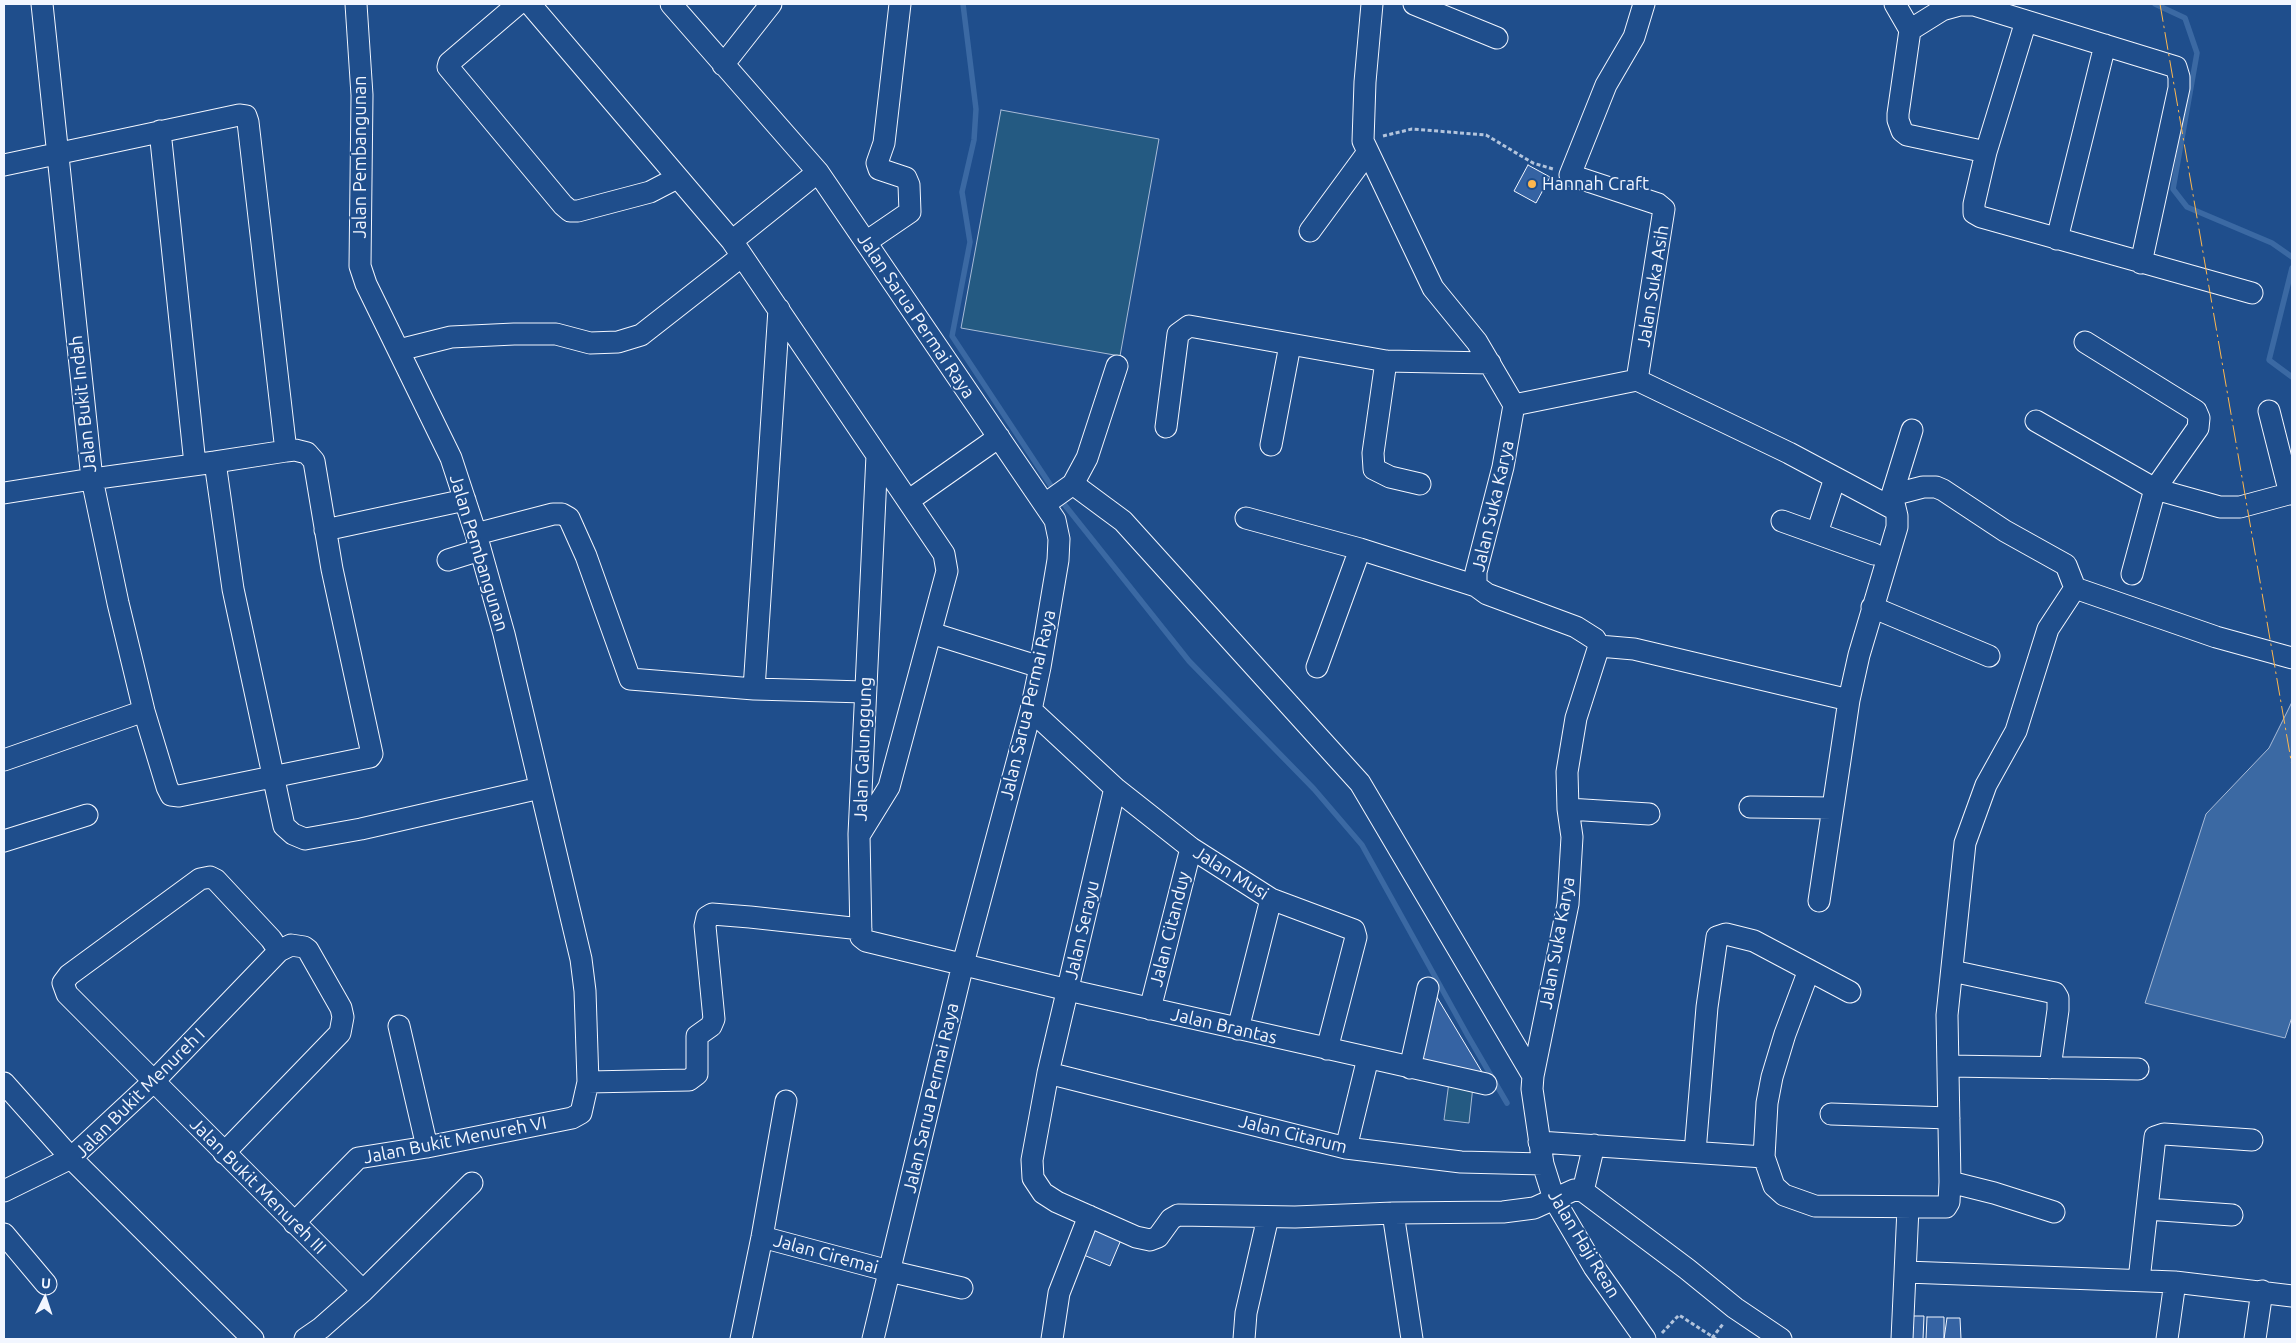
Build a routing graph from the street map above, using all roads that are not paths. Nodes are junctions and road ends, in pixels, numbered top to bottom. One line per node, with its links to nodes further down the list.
1 (42, 4): 20 (street, Jalan Bukit Indah)
2 (356, 4): 33 (street, Jalan Pembangunan)
3 (518, 4): 23 (street)
4 (530, 4): 23 (street)
5 (671, 4): 16 (street, Jalan Sarua Permai Raya)
6 (771, 4): 16 (street)
7 (900, 4): 26 (street)
8 (1372, 4): 18 (street)
9 (1414, 4): 14 (street)
10 (1644, 4): 37 (street, Jalan Suka Asih)
11 (1895, 4): 13 (street)
12 (2026, 21): 13 (street); 15 (street); 19 (street)
13 (1910, 30): 19 (street)
14 (1497, 38)
15 (2105, 45): 25 (street); 28 (street)
16 (723, 65): 22 (street, Jalan Sarua Permai Raya)
17 (160, 132): 20 (street); 45 (street); 47 (street)
18 (1366, 146): 24 (street); 35 (street)
19 (1986, 152): 25 (street)
20 (56, 153): 21 (street); 49 (street, Jalan Bukit Indah)
21 (4, 165)
22 (818, 172): 26 (street, Jalan Sarua Permai Raya); 27 (street)
23 (677, 178): 27 (street)
24 (1310, 231)
25 (2057, 239): 28 (street)
26 (866, 242): 43 (street, Jalan Sarua Permai Raya)
27 (737, 248): 30 (street); 33 (street)
28 (2141, 263): 29 (street)
29 (2252, 293)
30 (779, 310): 46 (street); 76 (street)
31 (2085, 342): 51 (street)
32 (1290, 345): 34 (street); 41 (street); 44 (street)
33 (398, 350): 55 (street, Jalan Pembangunan)
34 (1386, 361): 35 (street); 50 (street)
35 (1490, 363): 38 (street)
36 (1117, 366): 54 (street)
37 (1637, 380): 38 (street); 48 (street)
38 (1514, 405): 67 (street, Jalan Suka Karya)
39 (2269, 411): 53 (street)
40 (2036, 420): 51 (street)
41 (1166, 427)
42 (1912, 430): 57 (street)
43 (999, 437): 54 (street, Jalan Sarua Permai Raya); 56 (street)
44 (1271, 445)
45 (286, 450): 47 (street); 60 (street)
46 (877, 455): 56 (street); 77 (street, Jalan Galunggung)
47 (205, 463): 49 (street); 82 (street)
48 (1835, 478): 57 (street); 61 (street)
49 (92, 480): 52 (street); 80 (street, Jalan Bukit Indah)
50 (1420, 484)
51 (2155, 489): 53 (street); 66 (street)
52 (4, 493)
53 (2291, 494)
54 (1058, 495): 74 (street, Jalan Sarua Permai Raya); 113 (street)
55 (465, 500): 60 (street); 62 (street, Jalan Pembangunan)
56 (908, 502): 70 (street)
57 (1893, 502): 68 (street); 69 (street)
58 (1246, 518): 63 (street)
59 (1782, 521): 61 (street)
60 (325, 530): 82 (street)
61 (1817, 533): 64 (street)
62 (478, 542): 65 (street); 76 (street); 83 (street, Jalan Pembangunan)
63 (1360, 550): 67 (street); 75 (street)
64 (1874, 554)
65 (448, 560)
66 (2132, 574)
67 (1476, 586): 71 (street, Jalan Suka Karya)
68 (2075, 588): 73 (street); 99 (street)
69 (1872, 607): 72 (street); 78 (street)
70 (930, 632): 74 (street); 90 (street)
71 (1599, 646): 78 (street); 87 (street, Jalan Suka Karya)
72 (1989, 656)
73 (2292, 658)
74 (1040, 667): 79 (street, Jalan Sarua Permai Raya)
75 (1318, 667)
76 (754, 689): 77 (street)
77 (866, 692): 90 (street, Jalan Galunggung)
78 (1849, 700): 86 (street)
79 (1030, 710): 84 (street, Jalan Musi); 97 (street, Jalan Sarua Permai Raya)
80 (144, 711): 81 (street); 82 (street, Jalan Bukit Indah)
81 (4, 760)
82 (273, 775): 83 (street)
83 (540, 788): 115 (street, Jalan Pembangunan)
84 (1115, 788): 92 (street, Jalan Musi); 101 (street, Jalan Serayu)
85 (1750, 807): 86 (street)
86 (1832, 808): 94 (street)
87 (1568, 810): 88 (street); 113 (street, Jalan Suka Karya)
88 (1648, 814)
89 (87, 815): 91 (street)
90 (859, 834): 95 (street, Jalan Galunggung)
91 (4, 841)
92 (1191, 848): 93 (street, Jalan Musi); 103 (street, Jalan Citanduy)
93 (1271, 899): 105 (street); 106 (street, Jalan Musi)
94 (1819, 901)
95 (861, 929): 97 (street); 115 (street)
96 (278, 951): 114 (street, Jalan Bukit Menureh I); 114 (street, Jalan Bukit Menureh III); 128 (street)
97 (963, 964): 101 (street, Jalan Brantas); 147 (street, Jalan Sarua Permai Raya)
98 (1809, 970): 102 (street); 127 (street); 129 (street)
99 (1952, 971): 108 (street); 110 (street)
100 (1428, 988): 109 (street)
101 (1068, 990): 103 (street, Jalan Brantas); 112 (street, Jalan Serayu)
102 (1850, 992)
103 (1150, 1009): 105 (street, Jalan Brantas)
104 (399, 1026): 125 (street)
105 (1238, 1029): 106 (street, Jalan Brantas)
106 (1327, 1049): 107 (street, Jalan Brantas)
107 (1368, 1058): 109 (street, Jalan Brantas); 126 (street)
108 (1949, 1066): 110 (street); 121 (street)
109 (1410, 1068): 117 (street, Jalan Brantas)
110 (2050, 1068): 111 (street)
111 (2138, 1069)
112 (1048, 1073): 126 (street, Jalan Citarum); 142 (street, Jalan Serayu)
113 (1532, 1076): 123 (street, Jalan Suka Karya)
114 (154, 1081): 128 (street, Jalan Bukit Menureh III); 130 (street, Jalan Bukit Menureh I)
115 (588, 1082): 119 (street, Jalan Pembangunan)
116 (4, 1083): 130 (street)
117 (1486, 1084)
118 (786, 1101): 146 (street)
119 (581, 1112): 125 (street, Jalan Bukit Menureh VI)
120 (1831, 1114): 121 (street)
121 (1949, 1118): 132 (street)
122 (2252, 1140): 138 (street)
123 (1539, 1142): 124 (street); 131 (street, Jalan Haji Rean)
124 (1594, 1145): 127 (street); 135 (street)
125 (427, 1147): 144 (street, Jalan Bukit Menureh VI)
126 (1346, 1148): 131 (street, Jalan Citarum)
127 (1696, 1152): 129 (street)
128 (224, 1153): 144 (street, Jalan Bukit Menureh III)
129 (1764, 1157): 137 (street)
130 (71, 1158): 134 (street); 156 (street, Jalan Bukit Menureh I)
131 (1542, 1164): 136 (street, Jalan Haji Rean)
132 (1950, 1182): 137 (street); 139 (street)
133 (472, 1183): 153 (street)
134 (4, 1191)
135 (1584, 1191): 136 (street); 164 (street)
136 (1554, 1199): 140 (street); 163 (street, Jalan Haji Rean)
137 (1908, 1208): 148 (street)
138 (2147, 1209): 141 (street); 149 (street)
139 (2054, 1212)
140 (1393, 1213): 143 (street); 162 (street)
141 (2232, 1215)
142 (1089, 1216): 143 (street, Jalan Serayu); 160 (street)
143 (1268, 1217): 161 (street)
144 (294, 1223): 153 (street, Jalan Bukit Menureh III)
145 (4, 1234): 151 (street)
146 (762, 1237): 147 (street, Jalan Ciremai); 158 (street)
147 (889, 1271): 152 (street, Jalan Ciremai); 159 (street, Jalan Sarua Permai Raya)
148 (1906, 1272): 149 (street); 165 (street)
149 (2139, 1280): 150 (street)
150 (2175, 1282): 154 (street); 166 (street)
151 (46, 1284)
152 (962, 1288)
153 (363, 1290): 157 (street)
154 (2262, 1291): 155 (street); 167 (street)
155 (2292, 1296)
156 (253, 1339)
157 (305, 1339)
158 (741, 1339)
159 (873, 1339)
160 (1052, 1339)
161 (1244, 1339)
162 (1412, 1339)
163 (1644, 1339)
164 (1781, 1339)
165 (1902, 1339)
166 (2167, 1339)
167 (2255, 1339)

